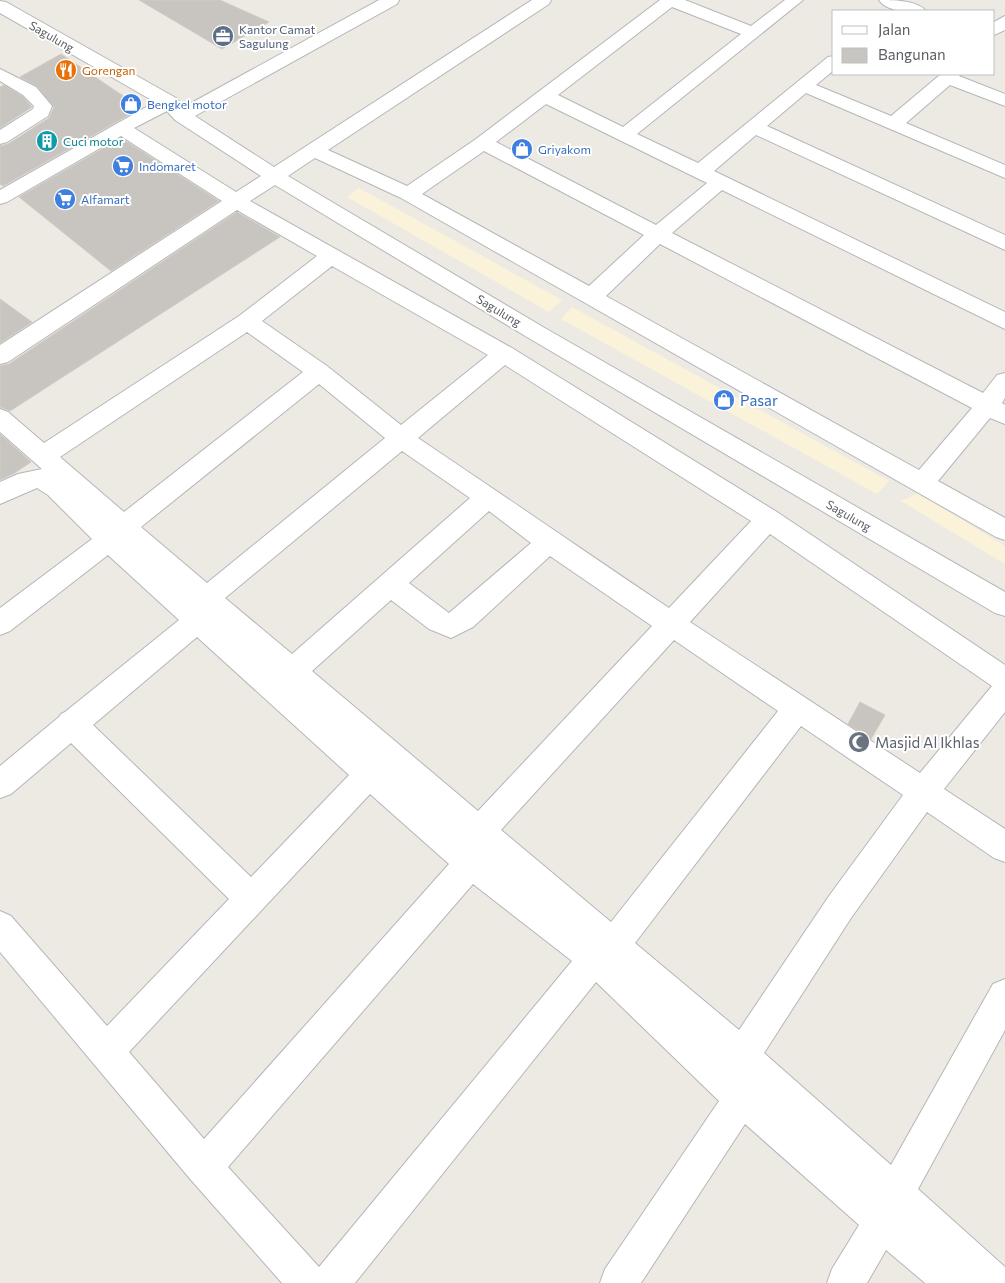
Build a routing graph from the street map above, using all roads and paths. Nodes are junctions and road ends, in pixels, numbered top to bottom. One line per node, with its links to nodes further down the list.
1 (392, 0): 17 (street)
2 (543, 0): 24 (street)
3 (671, 0): 10 (street); 15 (street)
4 (795, 0): 10 (street)
5 (0, 6): 17 (street, Sagulung)
6 (895, 6): 7 (street)
7 (913, 10)
8 (1005, 21): 9 (street)
9 (995, 29)
10 (752, 33): 21 (street)
11 (832, 63): 14 (street)
12 (0, 74): 22 (street)
13 (949, 76): 16 (street); 18 (street)
14 (804, 86): 18 (street); 19 (street)
15 (545, 96): 21 (street); 23 (street)
16 (1005, 100)
17 (176, 109): 20 (street); 27 (street, Sagulung)
18 (892, 124): 26 (street)
19 (753, 127): 25 (street); 33 (street)
20 (121, 128): 30 (street); 31 (street)
21 (624, 135): 25 (street)
22 (0, 138)
23 (483, 143): 29 (street); 32 (street)
24 (313, 150): 27 (street); 29 (street)
25 (700, 172): 28 (street)
26 (1005, 172)
27 (274, 176): 31 (street); 54 (street, Sagulung)
28 (720, 182): 32 (street); 37 (street)
29 (408, 194): 35 (street)
30 (0, 198)
31 (236, 202): 34 (street); 39 (street)
32 (658, 234): 35 (street); 42 (street)
33 (1005, 243)
34 (331, 256): 36 (street); 38 (street)
35 (592, 296): 46 (street)
36 (246, 321): 40 (street); 45 (street)
37 (1005, 321)
38 (504, 354): 44 (street); 49 (street)
39 (0, 356)
40 (319, 372): 44 (street); 51 (street)
41 (1005, 381): 42 (street)
42 (996, 411): 46 (street)
43 (0, 418): 45 (street)
44 (402, 439): 48 (street); 55 (street)
45 (42, 457): 51 (street)
46 (923, 482): 50 (street)
47 (0, 494): 51 (street)
48 (488, 497): 52 (street); 53 (street)
49 (768, 519): 57 (street); 59 (street)
50 (1005, 530)
51 (116, 533): 55 (street); 56 (street)
52 (549, 542): 53 (street); 57 (street)
53 (390, 584): 58 (street)
54 (1005, 605)
55 (203, 609): 58 (street); 62 (street); 63 (street)
56 (0, 623)
57 (672, 625): 61 (street); 66 (street)
58 (293, 671): 66 (street)
59 (1005, 680)
60 (1005, 691): 65 (street)
61 (797, 709): 65 (street); 70 (street)
62 (71, 723): 64 (street); 68 (street)
63 (369, 774): 66 (street); 68 (street)
64 (0, 784)
65 (922, 792): 67 (street); 73 (street)
66 (475, 847): 70 (street); 75 (street)
67 (1005, 847)
68 (251, 899): 72 (street)
69 (4, 941): 72 (street)
70 (604, 951): 73 (street); 74 (street); 78 (street)
71 (1005, 996): 76 (street)
72 (107, 1051): 75 (street)
73 (742, 1056): 76 (street)
74 (742, 1098): 76 (street); 79 (street)
75 (204, 1167): 77 (street)
76 (889, 1208): 80 (street); 81 (street); 82 (street)
77 (308, 1283)
78 (331, 1283)
79 (619, 1283)
80 (846, 1283)
81 (954, 1283)
82 (994, 1283)

